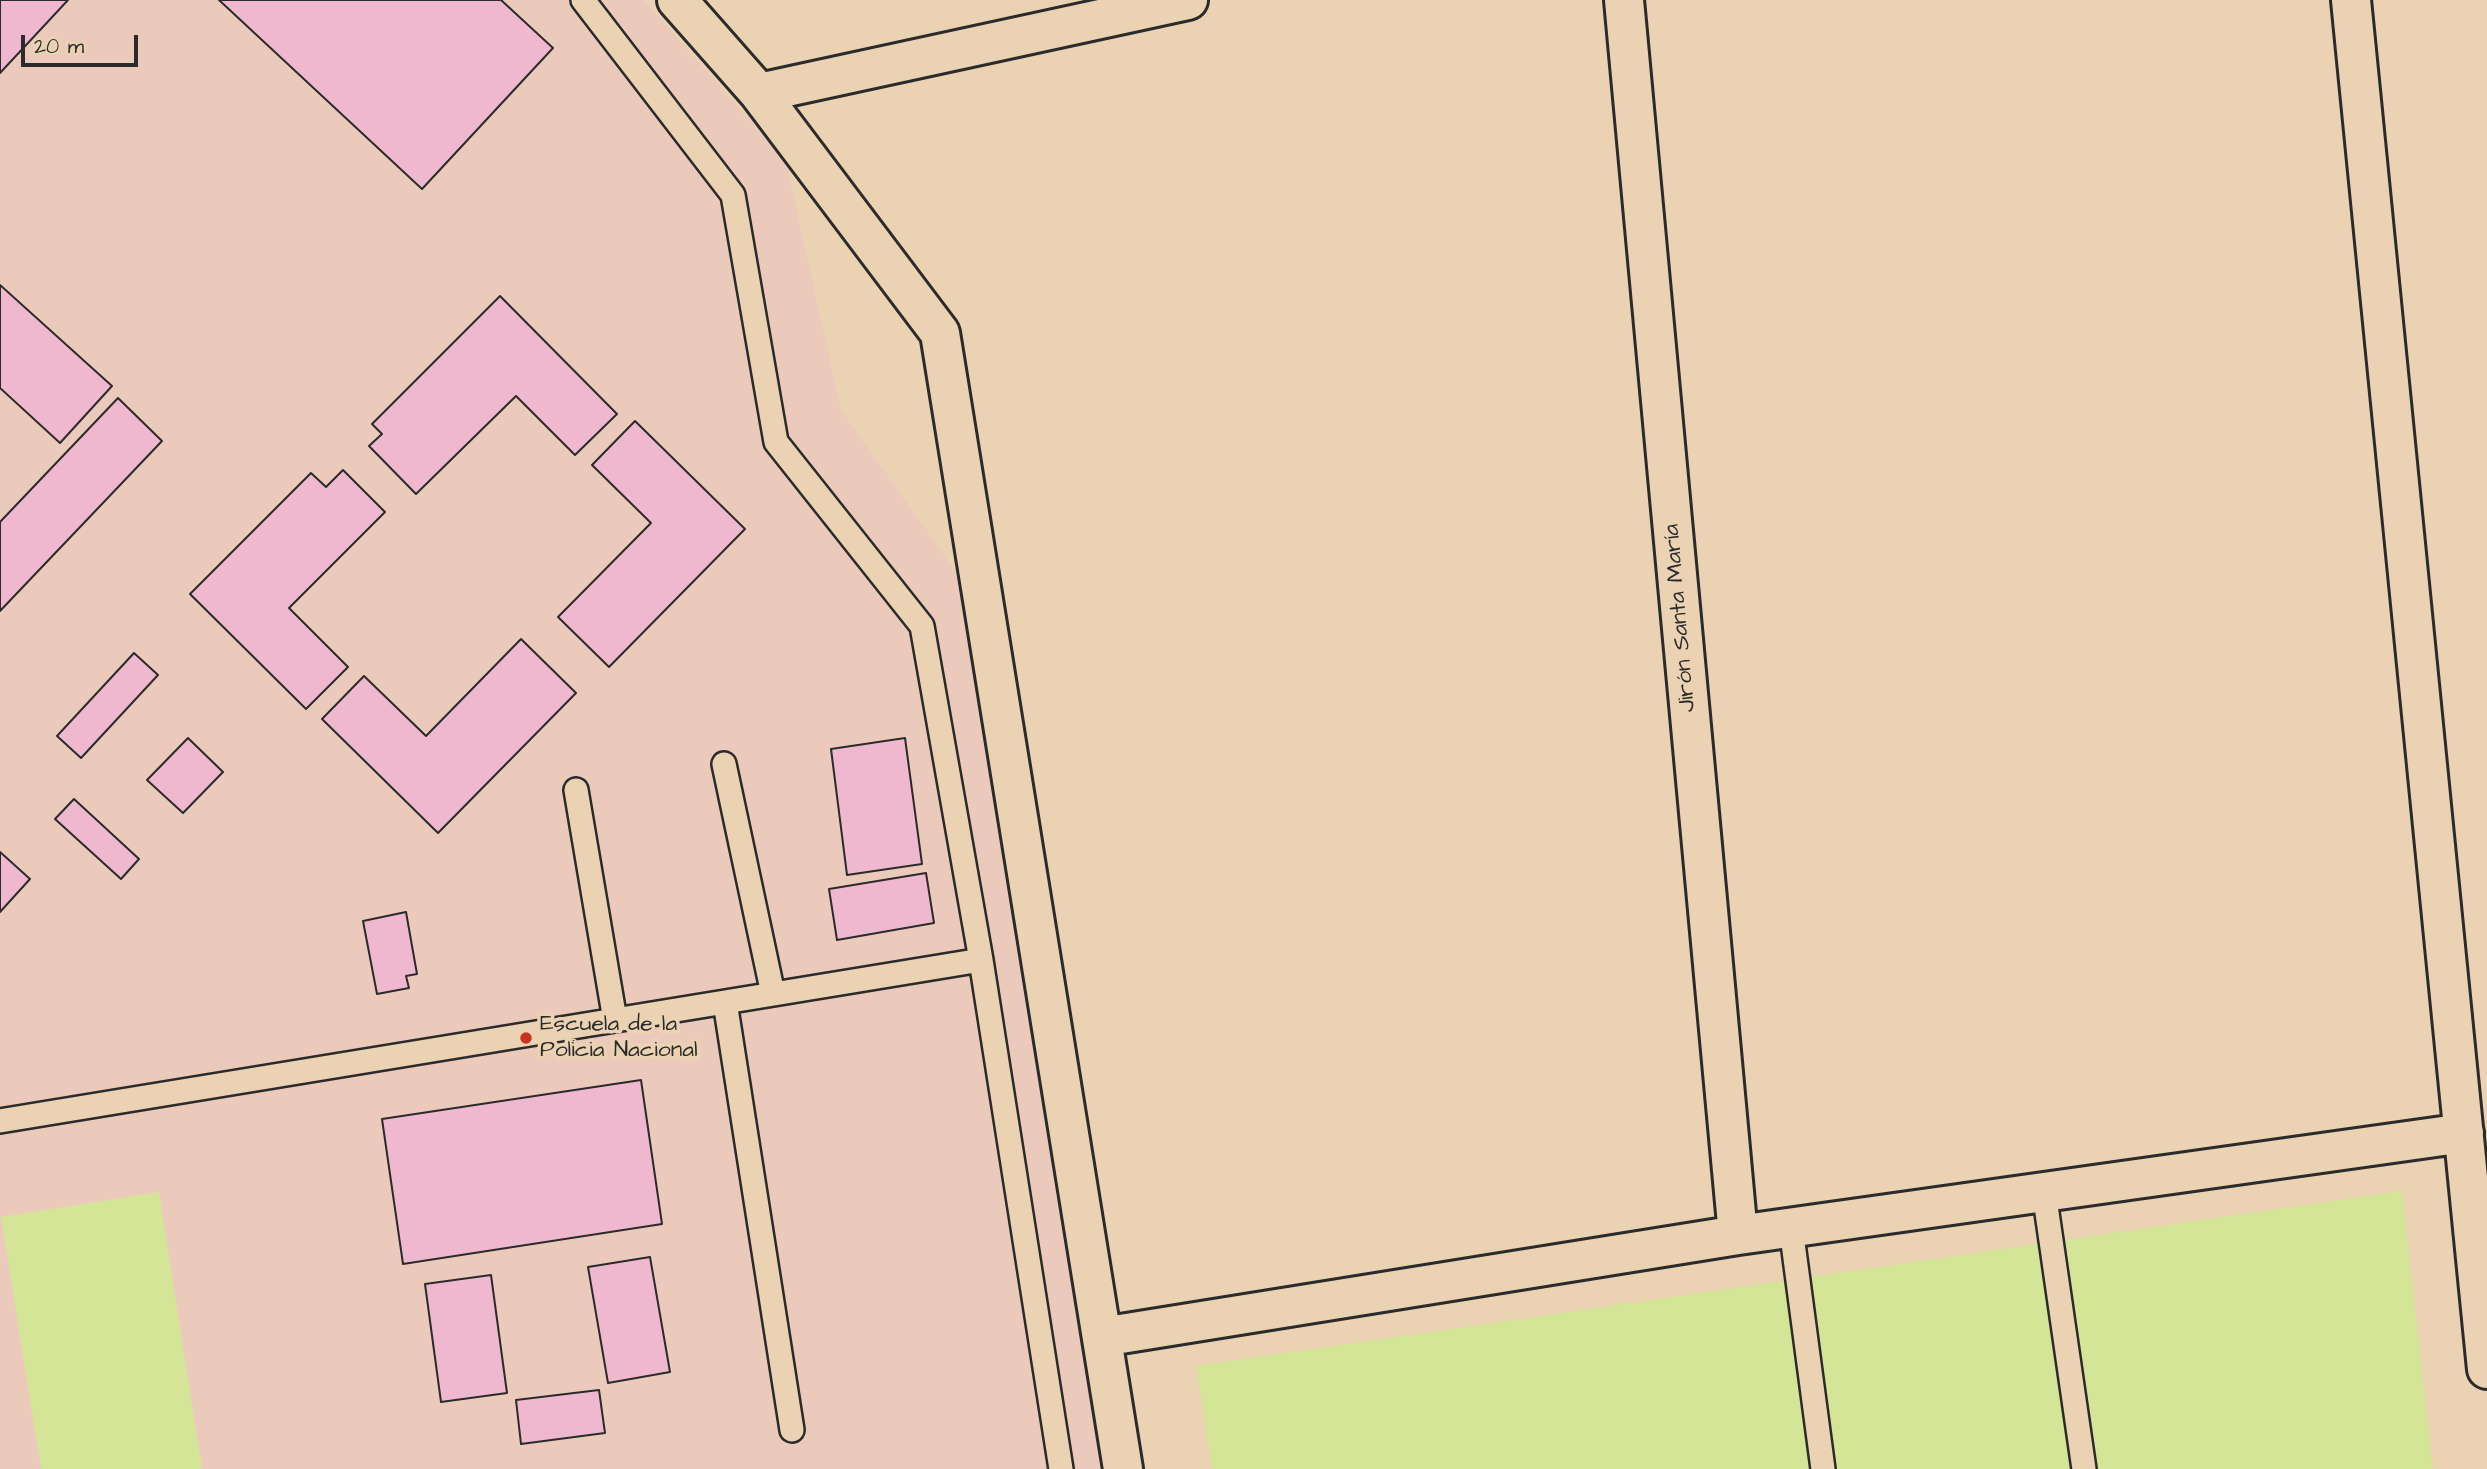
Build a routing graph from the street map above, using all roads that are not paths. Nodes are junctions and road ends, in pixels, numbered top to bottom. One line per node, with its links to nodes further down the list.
1 (583, 0): 9 (lane)
2 (677, 0): 6 (street)
3 (1188, 0): 6 (street)
4 (1625, 0): 17 (street, Jirón Santa María)
5 (2351, 0): 14 (street)
6 (759, 93): 18 (street)
7 (724, 764): 10 (lane)
8 (576, 790): 12 (lane)
9 (981, 960): 10 (lane); 21 (lane)
10 (773, 994): 11 (lane)
11 (725, 1002): 12 (lane); 20 (lane)
12 (615, 1020): 13 (lane)
13 (0, 1121)
14 (2463, 1133): 15 (street); 19 (street)
15 (2044, 1192): 16 (street); 24 (lane)
16 (1791, 1228): 17 (street); 23 (lane)
17 (1738, 1235): 18 (street)
18 (1102, 1337): 22 (street)
19 (2487, 1369)
20 (792, 1430)
21 (1061, 1469)
22 (1123, 1469)
23 (1823, 1469)
24 (2084, 1469)

